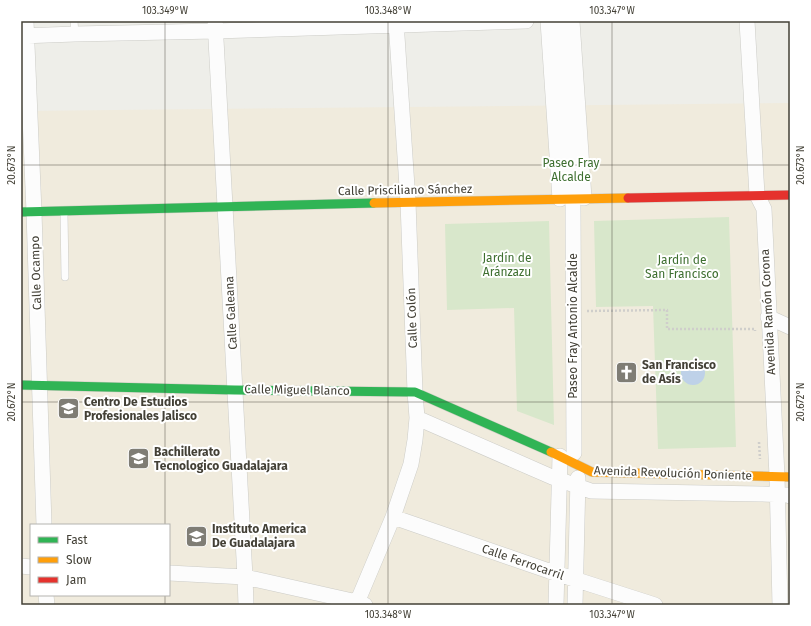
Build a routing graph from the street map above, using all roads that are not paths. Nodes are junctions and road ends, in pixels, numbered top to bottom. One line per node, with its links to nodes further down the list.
1 (526, 21): 6 (street)
2 (548, 21): 12 (street)
3 (560, 21): 12 (street)
4 (572, 21): 12 (street)
5 (747, 21): 10 (street, Avenida Ramón Corona)
6 (396, 23): 7 (street); 13 (street, Calle Colón)
7 (215, 26): 8 (street); 14 (street, Calle Galeana)
8 (74, 27): 9 (street)
9 (24, 31): 16 (street, Calle Ocampo)
10 (757, 195): 11 (street, Calle Prisciliano Sánchez); 12 (street, Calle Prisciliano Sánchez); 18 (street, Avenida Ramón Corona)
11 (790, 195)
12 (572, 198): 13 (street, Calle Prisciliano Sánchez); 25 (street, Paseo Fray Antonio Alcalde)
13 (408, 202): 14 (street, Calle Prisciliano Sánchez); 23 (street, Calle Colón)
14 (225, 206): 15 (street, Calle Prisciliano Sánchez); 22 (street, Calle Galeana)
15 (64, 211): 16 (street, Calle Prisciliano Sánchez); 17 (lane)
16 (28, 212): 21 (street, Calle Ocampo)
17 (65, 277)
18 (768, 317): 19 (street); 26 (street, Avenida Ramón Corona)
19 (790, 327)
20 (21, 385): 21 (street, Calle Miguel Blanco)
21 (39, 385): 22 (street, Calle Miguel Blanco); 31 (street, Calle Ocampo)
22 (235, 390): 23 (street, Calle Miguel Blanco); 34 (street, Calle Galeana)
23 (415, 392): 24 (street, Calle Colón); 25 (street, Calle Miguel Blanco)
24 (417, 418): 27 (street); 30 (street, Calle Colón)
25 (571, 458): 26 (street, Avenida Revolución Poniente); 27 (street); 28 (street)
26 (783, 476): 29 (street, Avenida Ramón Corona)
27 (560, 480): 28 (street, Avenida Revolución Poniente); 33 (street)
28 (578, 486): 29 (street, Avenida Revolución Poniente); 35 (street)
29 (784, 496): 41 (street, Avenida Ramón Corona)
30 (393, 517): 33 (street, Calle Ferrocarril); 36 (street, Calle Colón)
31 (44, 524)
32 (170, 573): 34 (street)
33 (556, 574): 35 (street, Calle Ferrocarril); 38 (street)
34 (245, 577): 36 (street); 37 (street, Calle Galeana)
35 (576, 580): 39 (street); 40 (street, Calle Ferrocarril)
36 (360, 604)
37 (246, 605)
38 (556, 605)
39 (575, 605)
40 (655, 605)
41 (780, 605)

